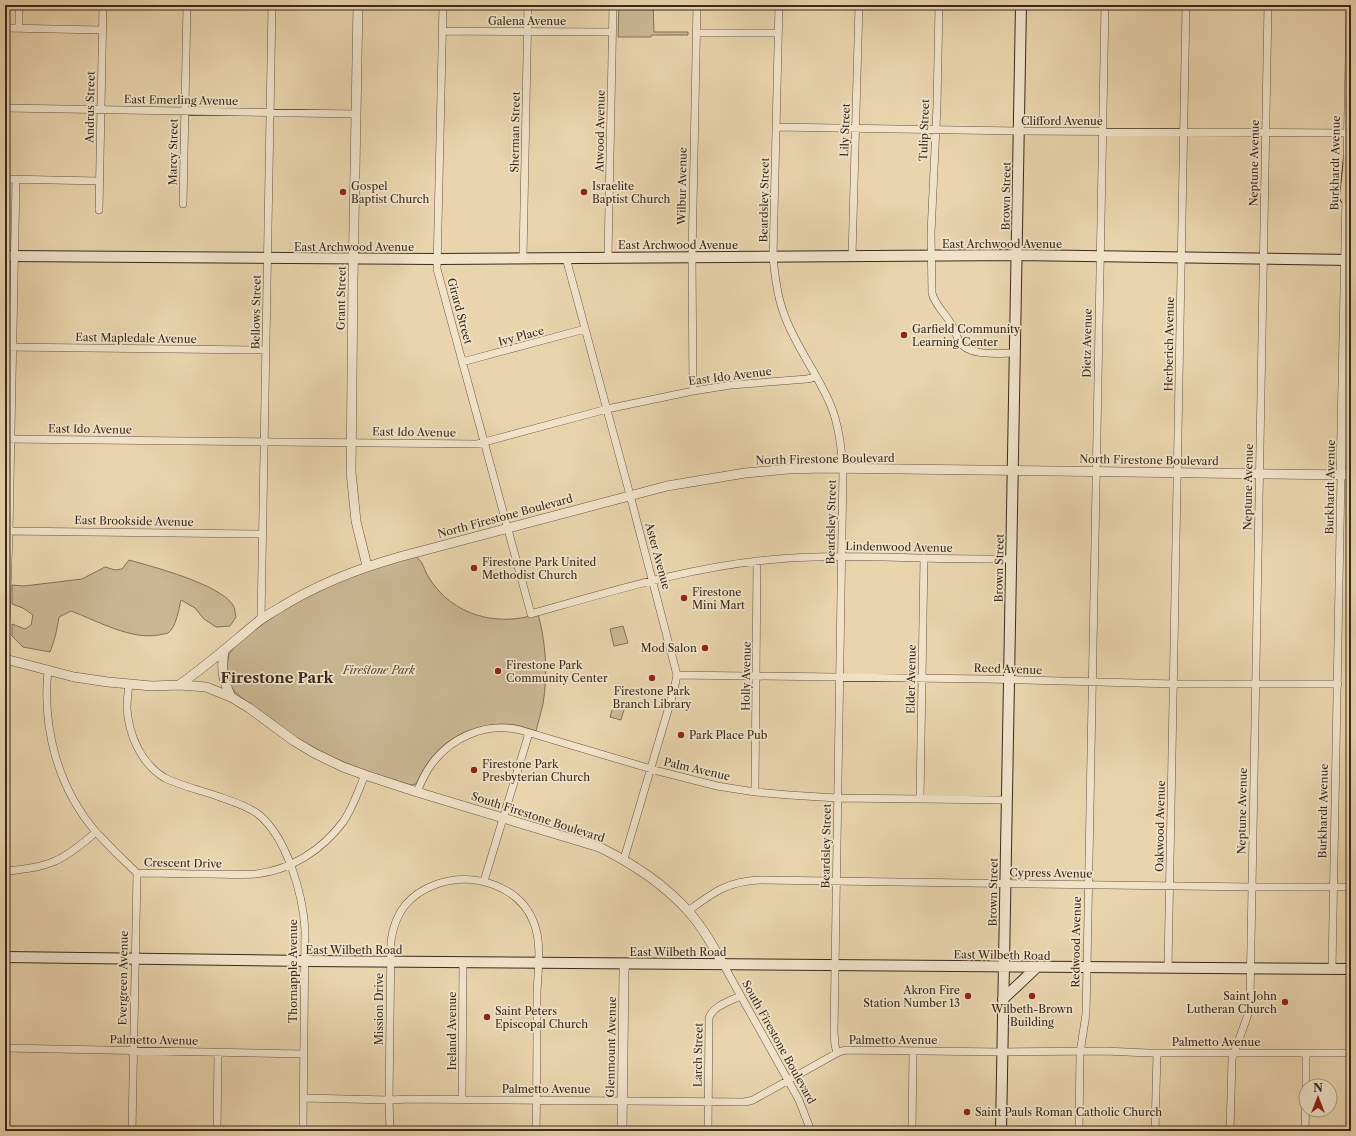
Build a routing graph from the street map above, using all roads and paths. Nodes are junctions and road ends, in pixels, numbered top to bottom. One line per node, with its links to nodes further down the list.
1 (19, 5): 19 (street)
2 (103, 5): 20 (street, Andrus Street)
3 (187, 5): 28 (street, Marcy Street)
4 (272, 5): 29 (street, Bellows Street)
5 (358, 5): 30 (street, Grant Street)
6 (442, 5): 21 (street, Girard Street)
7 (528, 5): 22 (street, Sherman Street)
8 (613, 5): 23 (street, Atwood Avenue)
9 (697, 5): 24 (street, Wilbur Avenue)
10 (779, 5): 25 (street, Beardsley Street)
11 (858, 5): 32 (street, Lily Street)
12 (938, 5): 33 (street, Tulip Street)
13 (1021, 5): 34 (main road, Brown Street)
14 (1105, 5): 35 (street, Dietz Avenue)
15 (1186, 5): 36 (street, Herberich Avenue)
16 (1268, 5): 37 (street, Neptune Avenue)
17 (1350, 5): 38 (street, Burkhardt Avenue)
18 (5, 28): 19 (street)
19 (19, 28): 20 (street)
20 (102, 30): 27 (street, Andrus Street)
21 (442, 32): 22 (street, Galena Avenue); 59 (street, Girard Street)
22 (527, 32): 23 (street, Galena Avenue); 55 (street, Sherman Street)
23 (612, 32): 51 (street, Atwood Avenue)
24 (696, 33): 25 (street); 52 (street, Wilbur Avenue)
25 (778, 33): 31 (street, Beardsley Street)
26 (5, 108): 27 (street, East Emerling Avenue)
27 (101, 110): 28 (street, East Emerling Avenue); 42 (street, Andrus Street)
28 (184, 111): 29 (street, East Emerling Avenue); 44 (street, Marcy Street)
29 (270, 113): 30 (street, East Emerling Avenue); 58 (street, Bellows Street)
30 (356, 114): 54 (street, Grant Street)
31 (776, 127): 32 (street, Clifford Avenue); 53 (street, Beardsley Street)
32 (856, 128): 33 (street, Clifford Avenue); 48 (street, Lily Street)
33 (936, 130): 34 (street, Clifford Avenue); 49 (street, Tulip Street)
34 (1019, 132): 35 (street, Clifford Avenue); 46 (main road, Brown Street)
35 (1102, 132): 36 (street, Clifford Avenue); 50 (street, Dietz Avenue)
36 (1184, 132): 37 (street, Clifford Avenue); 57 (street, Herberich Avenue)
37 (1266, 132): 38 (street, Clifford Avenue); 60 (street, Neptune Avenue)
38 (1347, 133): 43 (street, Burkhardt Avenue)
39 (1351, 158): 43 (highway)
40 (5, 179): 41 (street)
41 (16, 179): 42 (street); 47 (street)
42 (99, 180): 45 (street, Andrus Street)
43 (1347, 197): 61 (street, Burkhardt Avenue)
44 (183, 204)
45 (99, 210)
46 (1016, 255): 49 (main road, East Archwood Avenue); 50 (main road, East Archwood Avenue); 66 (main road, Brown Street)
47 (10, 256): 58 (main road, East Archwood Avenue); 64 (street)
48 (852, 256): 49 (main road, East Archwood Avenue); 53 (main road, East Archwood Avenue)
49 (931, 256): 66 (street, Tulip Street)
50 (1100, 256): 57 (main road, East Archwood Avenue); 77 (street, Dietz Avenue)
51 (608, 257): 52 (main road, East Archwood Avenue); 56 (main road, East Archwood Avenue)
52 (692, 257): 53 (main road, East Archwood Avenue); 69 (street, Wilbur Avenue)
53 (774, 257): 68 (street, Beardsley Street)
54 (353, 258): 58 (main road, East Archwood Avenue); 59 (main road, East Archwood Avenue); 73 (street, Grant Street)
55 (523, 258): 56 (main road, East Archwood Avenue); 59 (main road, East Archwood Avenue)
56 (566, 258): 62 (street, Aster Avenue)
57 (1181, 258): 60 (main road, East Archwood Avenue); 78 (street, Herberich Avenue)
58 (268, 259): 65 (street, Bellows Street)
59 (437, 259): 67 (street, Girard Street)
60 (1263, 259): 61 (main road, East Archwood Avenue); 79 (street, Neptune Avenue)
61 (1348, 260): 80 (street, Burkhardt Avenue)
62 (585, 329): 67 (street, Ivy Place); 70 (street, Aster Avenue)
63 (5, 348): 64 (street, East Mapledale Avenue)
64 (13, 348): 65 (street, East Mapledale Avenue); 71 (street)
65 (266, 350): 72 (street, Bellows Street)
66 (1014, 353): 76 (main road, Brown Street)
67 (462, 362): 74 (street, Girard Street)
68 (816, 377): 69 (street, East Ido Avenue); 75 (street, Beardsley Street)
69 (693, 391): 70 (street, East Ido Avenue)
70 (607, 409): 74 (street, East Ido Avenue); 81 (street, Aster Avenue)
71 (8, 439): 72 (street, East Ido Avenue); 83 (street)
72 (265, 442): 73 (street, East Ido Avenue); 84 (street, Bellows Street)
73 (350, 442): 74 (street, East Ido Avenue); 89 (street, Grant Street)
74 (484, 442): 82 (street, Girard Street)
75 (843, 468): 76 (street, North Firestone Boulevard); 81 (street, North Firestone Boulevard); 85 (street, Beardsley Street)
76 (1013, 470): 77 (street, North Firestone Boulevard); 87 (main road, Brown Street)
77 (1096, 472): 78 (street, North Firestone Boulevard); 101 (street, Dietz Avenue)
78 (1177, 473): 79 (street, North Firestone Boulevard); 103 (street, Herberich Avenue)
79 (1260, 474): 80 (street, North Firestone Boulevard); 104 (street, Neptune Avenue)
80 (1346, 474): 105 (street, Burkhardt Avenue)
81 (630, 495): 82 (street, North Firestone Boulevard); 90 (street, Aster Avenue)
82 (507, 528): 89 (street, North Firestone Boulevard); 91 (street, Girard Street)
83 (7, 531): 84 (street, East Brookside Avenue); 94 (street)
84 (262, 534): 92 (street, Bellows Street)
85 (841, 557): 86 (street, Lindenwood Avenue); 88 (street, Lindenwood Avenue); 98 (street, Beardsley Street)
86 (924, 558): 87 (street, Lindenwood Avenue); 99 (street, Elder Avenue)
87 (1010, 559): 100 (main road, Brown Street)
88 (757, 561): 90 (street, Lindenwood Avenue); 97 (street, Holly Avenue)
89 (367, 566): 92 (street, North Firestone Boulevard)
90 (653, 580): 91 (street, Lindenwood Avenue); 96 (street, Aster Avenue)
91 (530, 614)
92 (261, 620): 93 (street, North Firestone Boulevard)
93 (224, 651): 106 (street, North Firestone Boulevard); 107 (street)
94 (5, 659): 95 (street, South Firestone Boulevard)
95 (48, 670): 102 (street, South Firestone Boulevard); 117 (street, Crescent Drive)
96 (677, 675): 97 (street, Reed Avenue); 109 (street, Aster Avenue)
97 (757, 677): 98 (street, Reed Avenue); 112 (street, Holly Avenue)
98 (839, 677): 99 (street, Reed Avenue); 113 (street, Beardsley Street)
99 (922, 679): 100 (street, Reed Avenue); 114 (street, Elder Avenue)
100 (1008, 680): 101 (street, Reed Avenue); 115 (main road, Brown Street)
101 (1093, 682): 103 (street, Reed Avenue); 125 (street, Redwood Avenue)
102 (128, 684): 106 (street, South Firestone Boulevard); 119 (street, Thornapple Avenue)
103 (1174, 684): 104 (street, Reed Avenue); 126 (street, Oakwood Avenue)
104 (1256, 684): 105 (street, Reed Avenue); 127 (street, Neptune Avenue)
105 (1338, 684): 128 (street, Burkhardt Avenue)
106 (179, 685): 107 (street, South Firestone Boulevard)
107 (230, 697): 110 (street, South Firestone Boulevard)
108 (529, 733): 109 (street, Palm Avenue); 111 (street, Palm Avenue); 116 (street)
109 (650, 769): 112 (street, Palm Avenue); 118 (street, Aster Avenue)
110 (365, 775): 111 (street, South Firestone Boulevard); 119 (street, Crescent Drive)
111 (417, 792): 116 (street, South Firestone Boulevard)
112 (755, 792): 113 (street, Palm Avenue)
113 (838, 798): 114 (street, Palm Avenue); 123 (street, Beardsley Street)
114 (920, 799): 115 (street, Palm Avenue)
115 (1006, 800): 124 (main road, Brown Street)
116 (503, 818): 118 (street, South Firestone Boulevard); 122 (street)
117 (96, 832): 120 (street); 121 (street, Crescent Drive)
118 (624, 859): 130 (street, South Firestone Boulevard)
119 (290, 865): 121 (street, Crescent Drive); 133 (street, Thornapple Avenue)
120 (5, 871)
121 (137, 874): 132 (street, Evergreen Avenue)
122 (484, 881): 134 (street, Mission Drive); 136 (street)
123 (836, 881): 124 (street, Cypress Avenue); 130 (street, Cypress Avenue); 139 (street, Beardsley Street)
124 (1005, 883): 125 (street, Cypress Avenue); 140 (main road, Brown Street)
125 (1088, 884): 126 (street, Cypress Avenue); 142 (street, Redwood Avenue)
126 (1170, 885): 127 (street, Cypress Avenue); 143 (street, Oakwood Avenue)
127 (1252, 887): 128 (street, Cypress Avenue); 144 (street, Neptune Avenue)
128 (1333, 887): 129 (street, Cypress Avenue); 146 (street, Burkhardt Avenue)
129 (1351, 887)
130 (688, 911): 138 (street, South Firestone Boulevard)
131 (5, 956): 132 (main road, East Wilbeth Road)
132 (135, 958): 133 (main road, East Wilbeth Road); 150 (street, Evergreen Avenue)
133 (305, 961): 134 (main road, East Wilbeth Road); 160 (street, Thornapple Avenue)
134 (391, 962): 135 (main road, East Wilbeth Road); 164 (street, Mission Drive)
135 (463, 962): 136 (main road, East Wilbeth Road); 165 (street, Ireland Avenue)
136 (538, 963): 137 (main road, East Wilbeth Road); 166 (street)
137 (625, 964): 138 (main road, East Wilbeth Road); 167 (street, Glenmount Avenue)
138 (723, 964): 139 (main road, East Wilbeth Road); 147 (street, South Firestone Boulevard)
139 (835, 965): 140 (main road, East Wilbeth Road); 155 (street, Beardsley Street)
140 (1004, 966): 141 (main road, East Wilbeth Road); 148 (main road, Brown Street)
141 (1037, 967): 142 (main road, East Wilbeth Road); 148 (main road)
142 (1087, 968): 143 (main road, East Wilbeth Road); 156 (street, Redwood Avenue)
143 (1168, 968): 144 (main road, East Wilbeth Road)
144 (1250, 969): 146 (main road, East Wilbeth Road); 154 (street, Neptune Avenue)
145 (1351, 969): 146 (main road, East Wilbeth Road)
146 (1332, 970)
147 (740, 996): 162 (street, South Firestone Boulevard); 168 (street, Larch Street)
148 (1003, 998): 153 (main road, Brown Street)
149 (5, 1048): 150 (street, Palmetto Avenue)
150 (133, 1050): 152 (street, Palmetto Avenue); 170 (street, Evergreen Avenue)
151 (913, 1051): 153 (street, Palmetto Avenue); 155 (street, Palmetto Avenue); 178 (street)
152 (218, 1052): 160 (street, Palmetto Avenue); 171 (street)
153 (1002, 1052): 156 (street, Palmetto Avenue); 179 (main road, Brown Street)
154 (1234, 1052): 157 (street, Palmetto Avenue); 158 (street, Palmetto Avenue); 182 (street, Neptune Avenue)
155 (837, 1053): 162 (street, Palmetto Avenue)
156 (1080, 1053): 157 (street, Palmetto Avenue); 180 (street, Redwood Avenue)
157 (1157, 1053): 181 (street)
158 (1306, 1053): 159 (street, Palmetto Avenue); 161 (street)
159 (1351, 1053)
160 (304, 1054): 163 (street, Thornapple Avenue)
161 (1306, 1078)
162 (788, 1081): 168 (street, Palmetto Avenue); 177 (street, South Firestone Boulevard)
163 (303, 1098): 164 (street, Palmetto Avenue); 172 (street, Thornapple Avenue)
164 (389, 1100): 165 (street, Palmetto Avenue); 173 (street, Mission Drive)
165 (462, 1100): 166 (street, Palmetto Avenue)
166 (536, 1100): 167 (street, Palmetto Avenue); 174 (street)
167 (622, 1101): 168 (street, Palmetto Avenue); 175 (street, Glenmount Avenue)
168 (708, 1102): 176 (street, Larch Street)
169 (1305, 1118): 183 (street)
170 (132, 1131)
171 (217, 1131)
172 (303, 1131)
173 (390, 1131)
174 (536, 1131)
175 (622, 1131)
176 (708, 1131)
177 (811, 1131)
178 (912, 1131)
179 (1001, 1131)
180 (1079, 1131)
181 (1155, 1131)
182 (1230, 1131)
183 (1305, 1131)

